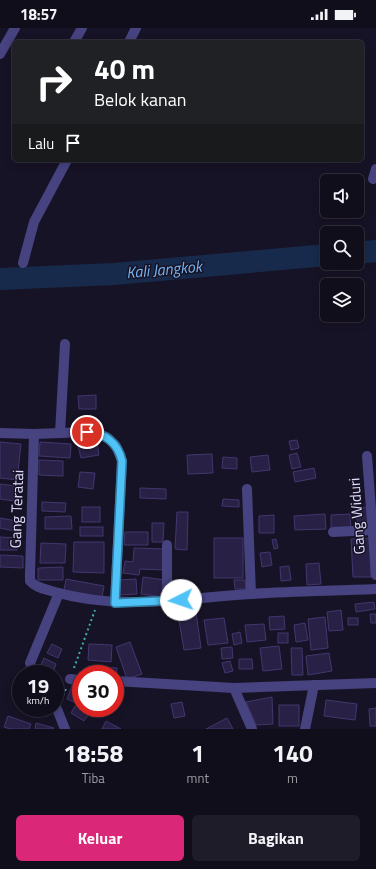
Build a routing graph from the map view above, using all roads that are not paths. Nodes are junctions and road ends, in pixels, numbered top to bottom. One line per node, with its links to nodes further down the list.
1 (15, 28): 6 (street)
2 (82, 28): 4 (street)
3 (136, 28): 5 (street)
4 (75, 40)
5 (129, 40)
6 (0, 54)
7 (66, 162): 8 (street)
8 (23, 263)
9 (65, 344): 11 (street)
10 (0, 433): 12 (street)
11 (60, 433): 12 (street); 23 (street)
12 (34, 434): 20 (street, Gang Teratai)
13 (367, 456): 15 (street, Gang Widuri)
14 (247, 489): 21 (street)
15 (373, 530): 16 (street); 18 (street, Gang Widuri)
16 (333, 532)
17 (167, 545): 22 (street)
18 (376, 575)
19 (376, 589): 21 (street)
20 (59, 593): 23 (street); 24 (street)
21 (251, 594): 22 (street)
22 (167, 601): 23 (street)
23 (115, 603)
24 (30, 663)
25 (124, 682): 28 (street)
26 (376, 683): 27 (street)
27 (314, 685): 28 (street); 32 (street)
28 (234, 688): 31 (street)
29 (60, 717): 30 (street)
30 (65, 729)
31 (252, 729)
32 (305, 729)

